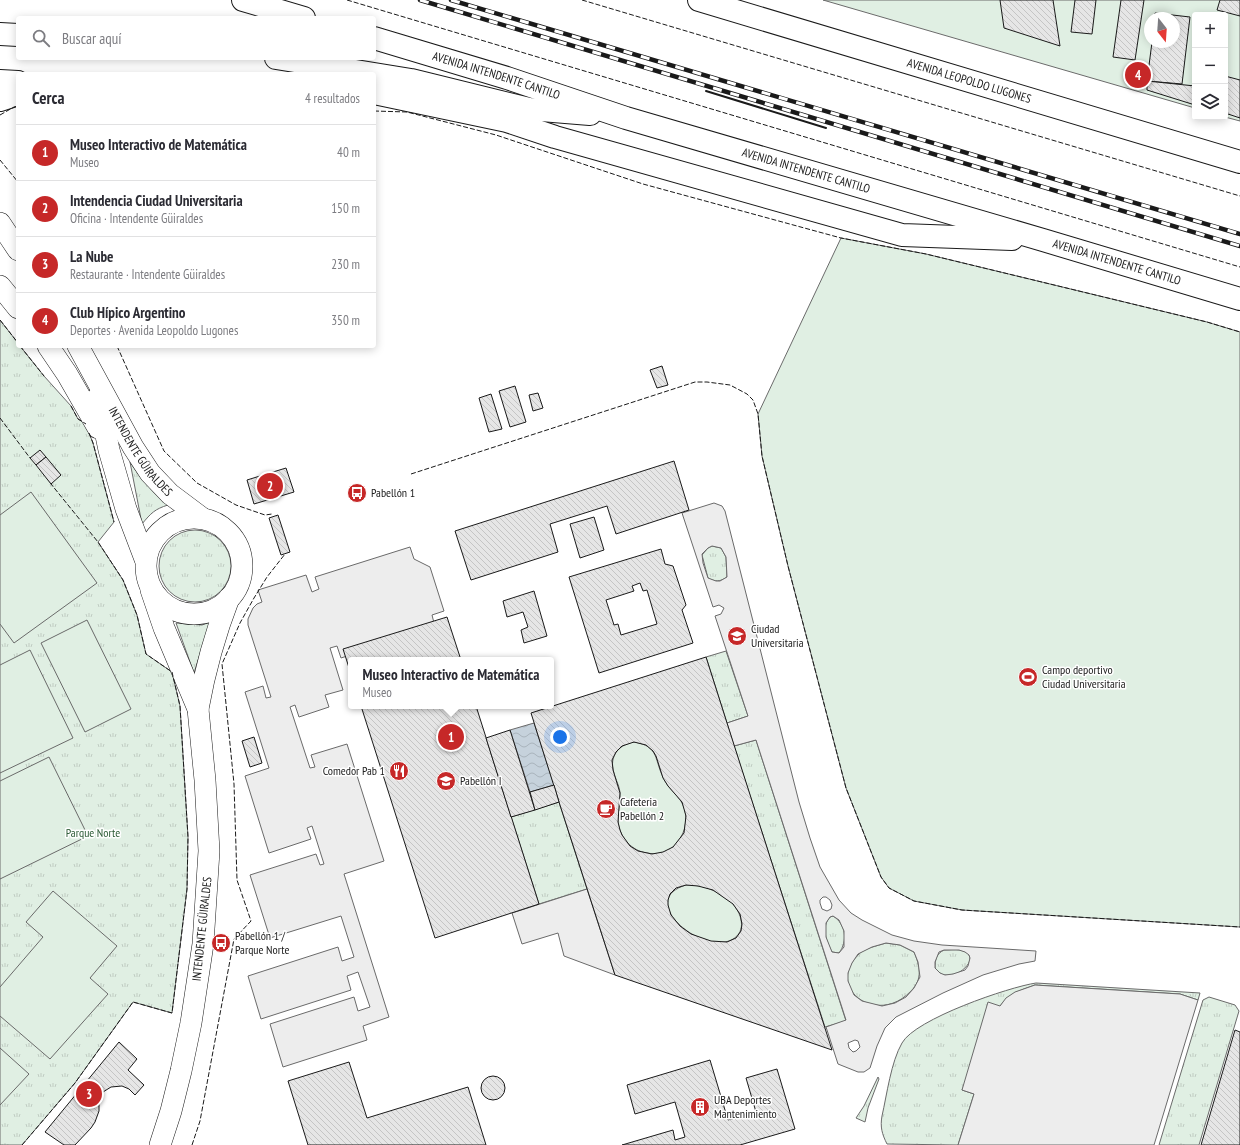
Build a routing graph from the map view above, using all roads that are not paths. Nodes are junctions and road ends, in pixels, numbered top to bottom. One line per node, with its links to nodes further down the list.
1 (243, 0): 3 (highway)
2 (699, 0): 16 (highway, AVENIDA LEOPOLDO LUGONES)
3 (297, 16)
4 (0, 34): 5 (highway)
5 (16, 35)
6 (376, 39): 15 (highway, AVENIDA INTENDENTE CANTILO)
7 (288, 60): 8 (highway)
8 (362, 72)
9 (376, 74): 15 (highway)
10 (0, 81): 11 (highway)
11 (16, 82)
12 (376, 93): 18 (highway)
13 (16, 95): 14 (highway)
14 (0, 100)
15 (626, 118): 18 (highway, AVENIDA INTENDENTE CANTILO)
16 (1240, 162)
17 (0, 223): 19 (main road)
18 (1043, 240): 21 (highway, AVENIDA INTENDENTE CANTILO)
19 (16, 247)
20 (0, 286): 22 (main road)
21 (1240, 299)
22 (16, 306)
23 (49, 348): 26 (main road, INTENDENTE GÜIRALDES)
24 (79, 348): 25 (main road, INTENDENTE GÜIRALDES)
25 (92, 373): 26 (main road, INTENDENTE GÜIRALDES); 27 (main road, INTENDENTE GÜIRALDES)
26 (109, 450): 28 (main road, INTENDENTE GÜIRALDES)
27 (202, 518): 28 (main road); 30 (main road)
28 (145, 560): 29 (main road)
29 (151, 590): 30 (main road); 31 (main road, INTENDENTE GÜIRALDES)
30 (229, 598): 31 (main road, INTENDENTE GÜIRALDES)
31 (198, 709): 32 (main road, INTENDENTE GÜIRALDES)
32 (160, 1145)

